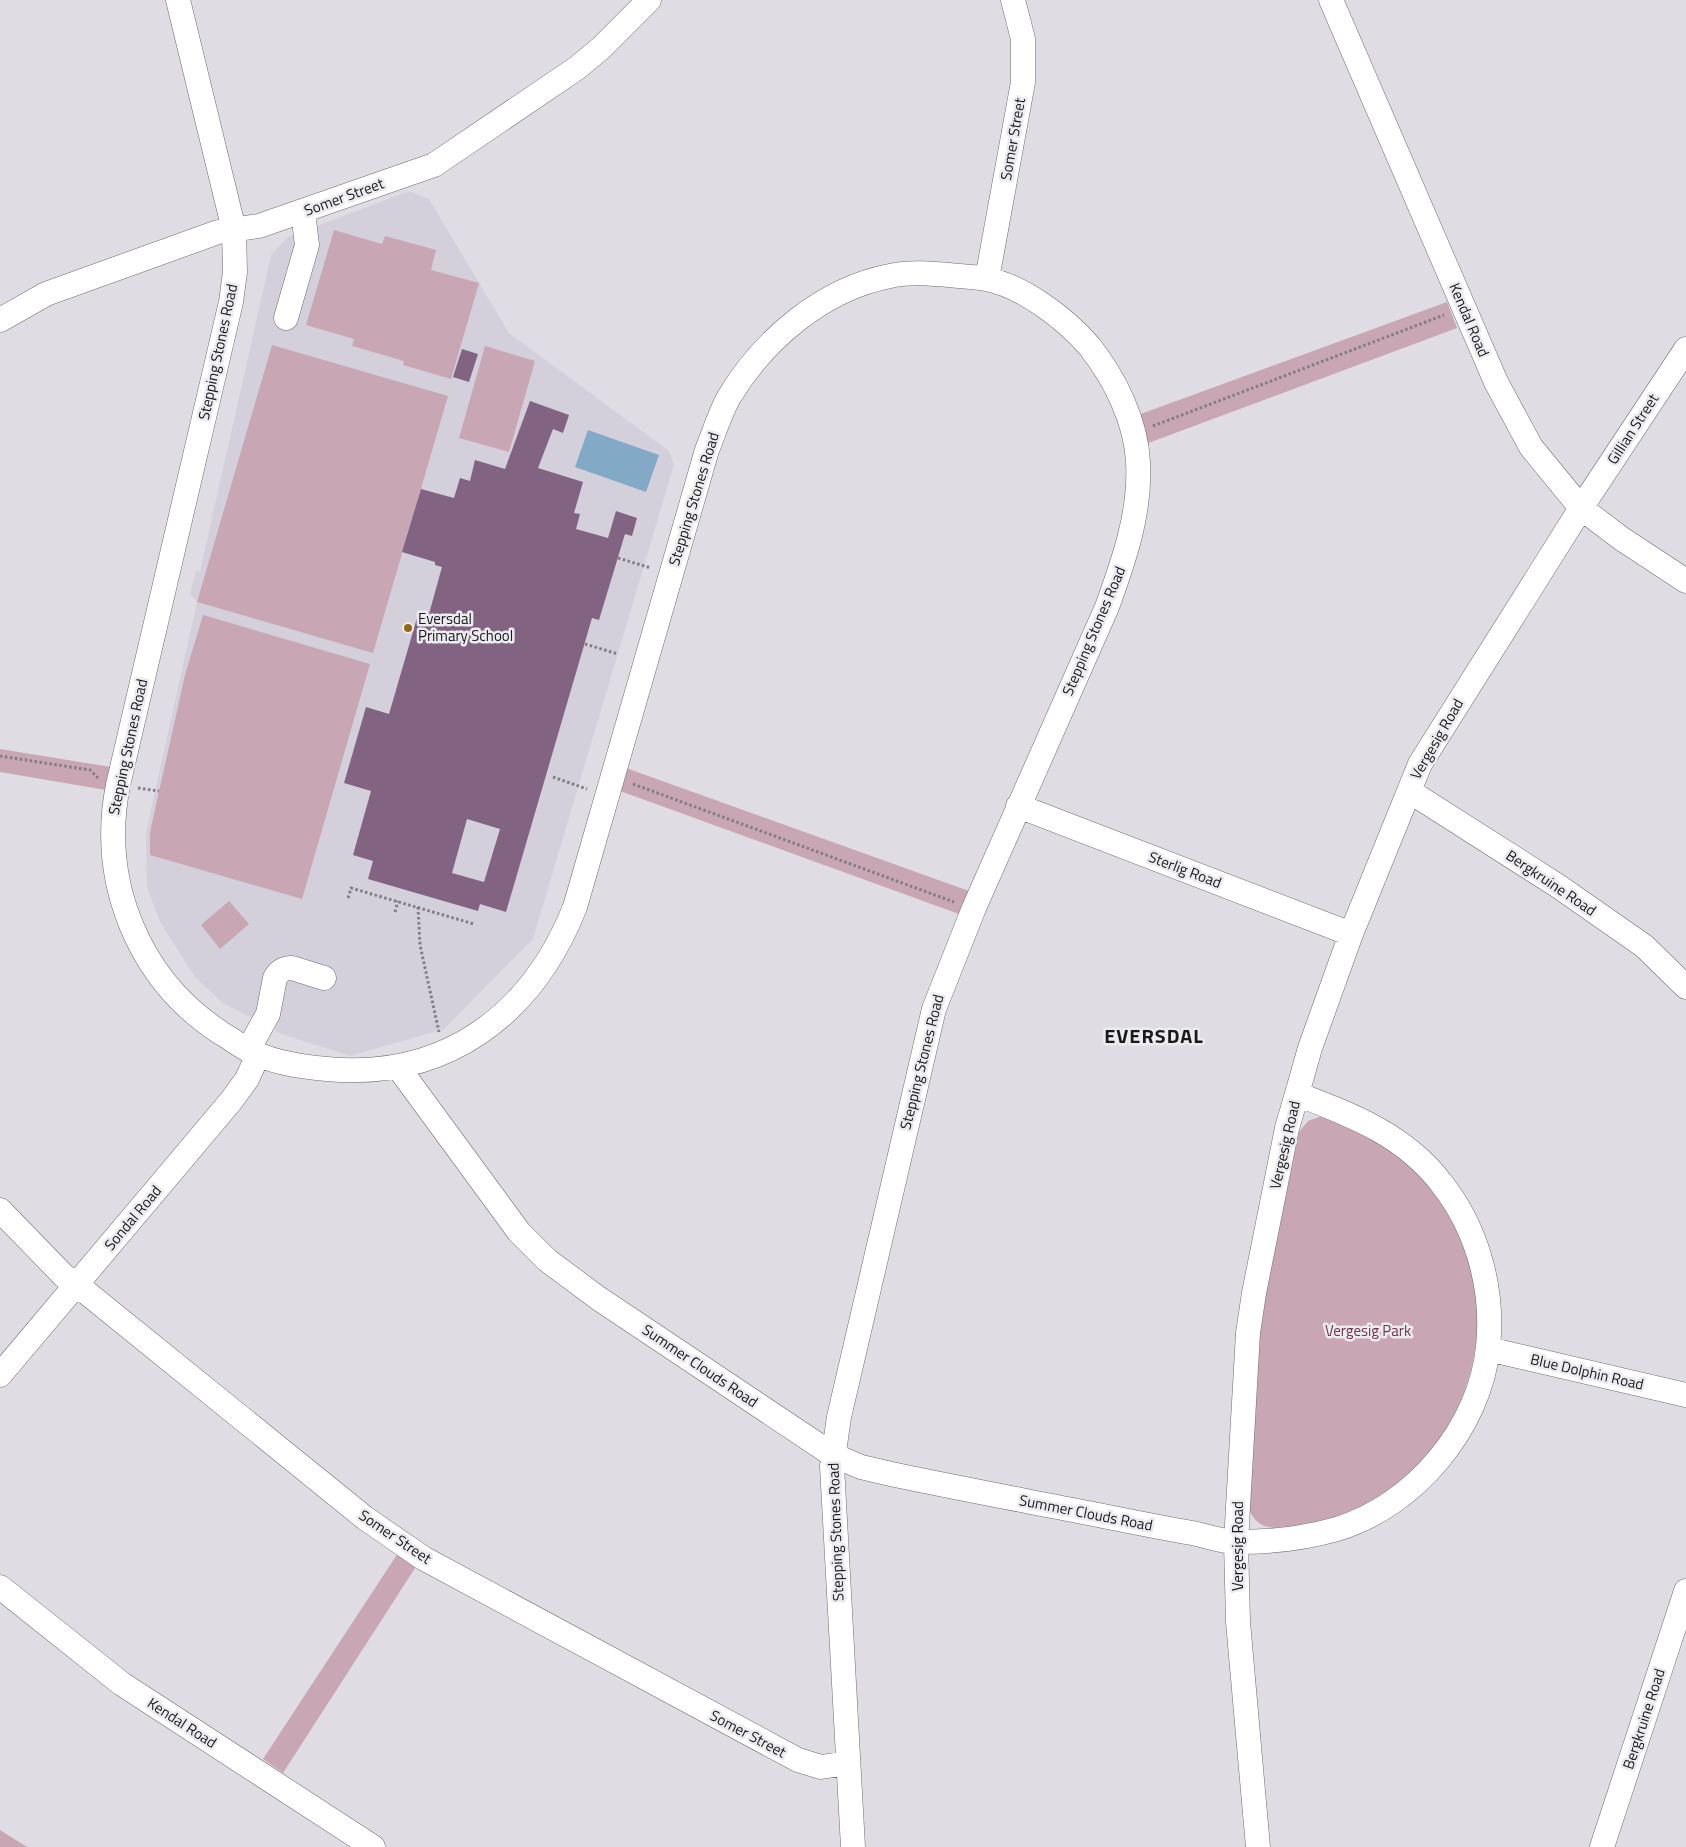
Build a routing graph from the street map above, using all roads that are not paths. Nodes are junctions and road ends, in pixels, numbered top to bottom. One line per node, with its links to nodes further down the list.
1 (178, 0): 6 (street, Stepping Stones Road)
2 (649, 0): 5 (street, Somer Street)
3 (1013, 0): 7 (street, Somer Street)
4 (1331, 0): 11 (street, Kendal Road)
5 (303, 212): 6 (street, Somer Street); 8 (street)
6 (234, 230): 9 (street, Somer Street); 18 (street, Stepping Stones Road)
7 (987, 279): 14 (street, Stepping Stones Road); 19 (street, Stepping Stones Road)
8 (286, 318)
9 (0, 320)
10 (1686, 349): 11 (street, Gillian Street)
11 (1581, 508): 12 (street, Kendal Road); 13 (street, Vergesig Road)
12 (1686, 581)
13 (1408, 791): 15 (street, Vergesig Road); 17 (street, Bergkruine Road)
14 (1018, 806): 15 (street, Sterlig Road); 26 (street, Stepping Stones Road)
15 (1351, 934): 20 (street, Vergesig Road)
16 (324, 978): 18 (street, Sondal Road)
17 (1686, 987)
18 (253, 1052): 19 (street, Stepping Stones Road); 22 (street, Sondal Road)
19 (398, 1067): 26 (street, Summer Clouds Road)
20 (1297, 1094): 23 (street, Summer Clouds Road); 27 (street, Vergesig Road)
21 (0, 1210): 22 (street, Somer Street)
22 (77, 1285): 24 (street, Sondal Road); 30 (street, Somer Street)
23 (1488, 1349): 25 (street, Blue Dolphin Road); 27 (street, Summer Clouds Road)
24 (0, 1375)
25 (1686, 1395)
26 (833, 1455): 27 (street, Summer Clouds Road); 30 (street, Stepping Stones Road)
27 (1236, 1542): 33 (street, Vergesig Road)
28 (0, 1587): 31 (street, Kendal Road)
29 (1686, 1591): 34 (street, Bergkruine Road)
30 (848, 1763): 32 (street, Stepping Stones Road)
31 (373, 1847)
32 (853, 1847)
33 (1258, 1847)
34 (1602, 1847)

